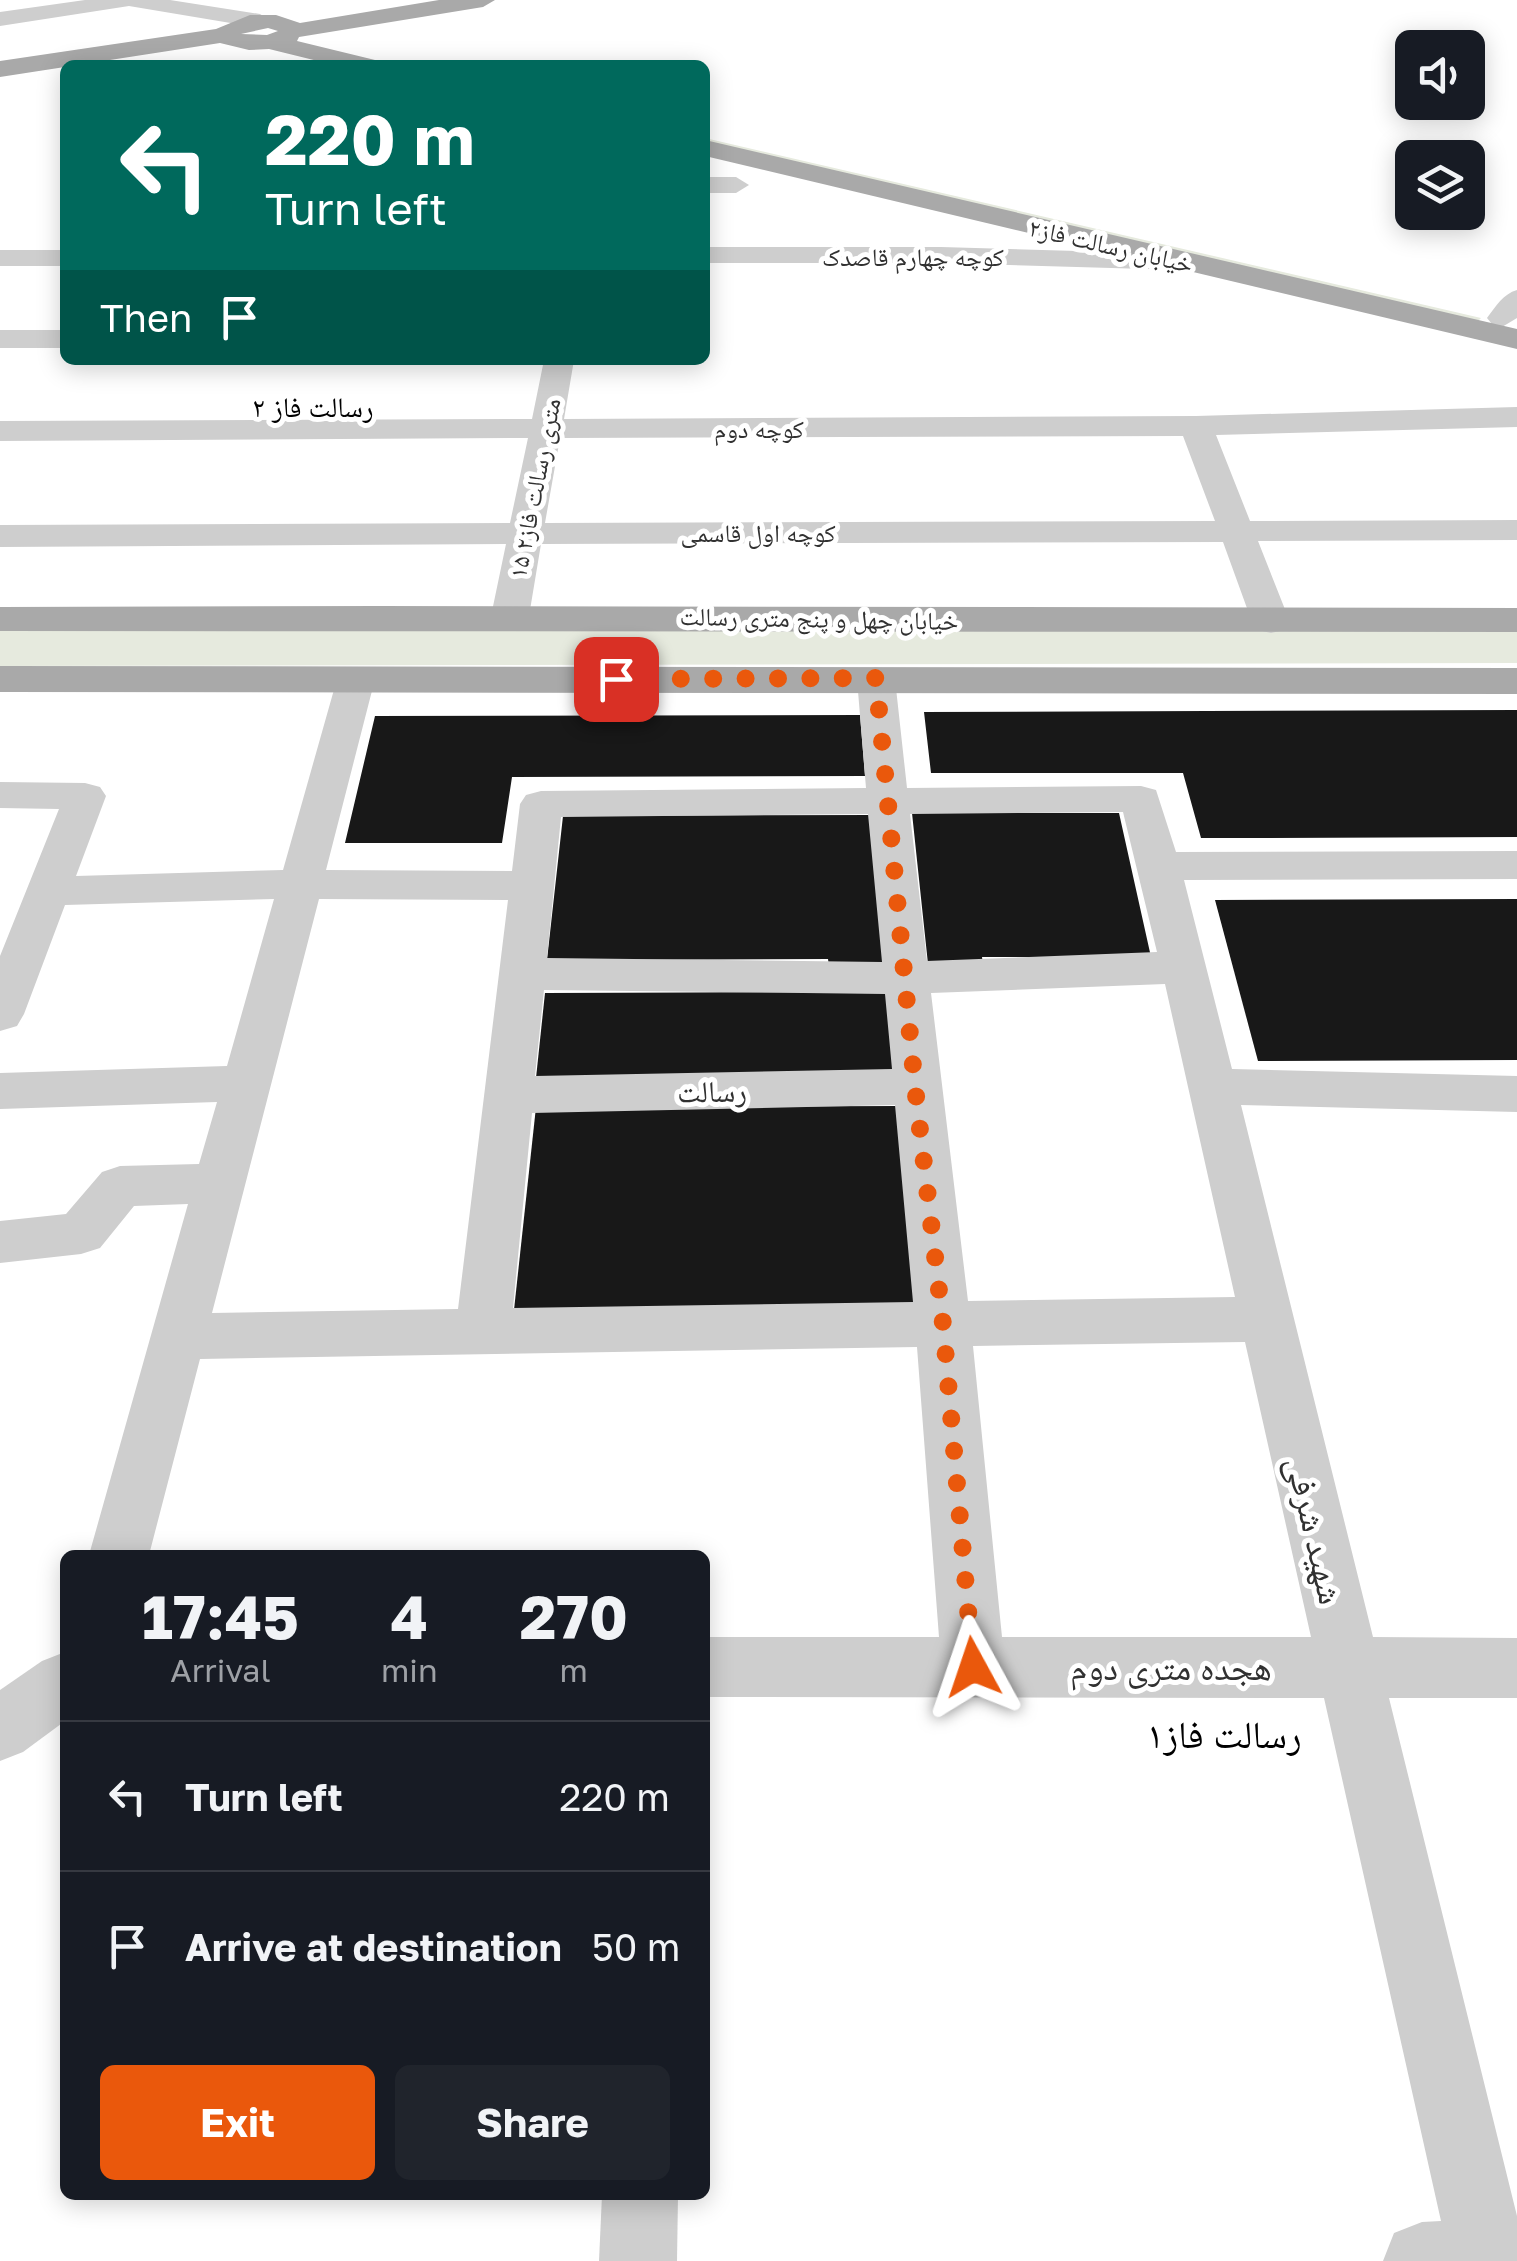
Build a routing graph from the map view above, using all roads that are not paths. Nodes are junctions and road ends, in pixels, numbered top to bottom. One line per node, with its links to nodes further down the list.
1 (128, 0): 4 (street); 5 (street); 6 (street); 8 (street)
2 (483, 0): 3 (main road)
3 (437, 4): 5 (main road); 7 (main road)
4 (0, 19)
5 (280, 30): 6 (main road); 7 (main road)
6 (233, 39): 8 (main road)
7 (365, 59)
8 (95, 60)
9 (60, 64): 10 (main road)
10 (0, 70)
11 (60, 72): 12 (main road)
12 (0, 82)
13 (710, 135): 17 (main road, خیابان رسالت فاز۲)
14 (710, 149): 17 (main road, خیابان رسالت فاز۲)
15 (710, 184): 16 (street)
16 (736, 185)
17 (1019, 215): 21 (main road, خیابان رسالت فاز۲); 22 (main road, خیابان رسالت فاز۲)
18 (710, 256): 21 (street, کوچه چهارم قاصدک)
19 (0, 258): 20 (street)
20 (60, 258)
21 (1181, 262): 22 (main road, خیابان رسالت فاز۲)
22 (1509, 322)
23 (0, 339): 24 (street)
24 (60, 339)
25 (558, 365): 28 (street, ۱۵ متری رسالت فاز۲)
26 (1517, 417): 27 (street, کوچه دوم)
27 (1196, 426): 28 (street, کوچه دوم); 30 (street)
28 (546, 428): 29 (street, کوچه دوم); 32 (street, ۱۵ متری رسالت فاز۲)
29 (0, 431)
30 (1234, 529): 31 (street, کوچه اول قاسمی); 32 (street, کوچه اول قاسمی); 37 (street)
31 (1517, 530)
32 (526, 533): 33 (street, کوچه اول قاسمی); 34 (street, ۱۵ متری رسالت فاز۲)
33 (0, 536)
34 (510, 616): 35 (main road, خیابان چهل و پنج متری رسالت); 37 (main road, خیابان چهل و پنج متری رسالت)
35 (0, 619)
36 (1517, 620): 37 (main road, خیابان چهل و پنج متری رسالت)
37 (1271, 622)
38 (876, 678): 40 (main road, خیابان چهل و پنج متری رسالت); 41 (main road, خیابان چهل و پنج متری رسالت); 43 (street)
39 (0, 679): 40 (main road, خیابان چهل و پنج متری رسالت)
40 (356, 679): 46 (street)
41 (1517, 681)
42 (0, 795): 48 (street)
43 (887, 801): 44 (street, شهید شرفی); 47 (street); 51 (street)
44 (1160, 866): 45 (street); 49 (street, شهید شرفی)
45 (1517, 866)
46 (300, 884): 47 (street); 48 (street); 53 (street)
47 (532, 886): 50 (street)
48 (48, 891): 52 (street)
49 (1184, 968): 51 (street); 54 (street, شهید شرفی)
50 (523, 974): 51 (street); 58 (street)
51 (904, 978): 55 (street)
52 (5, 990)
53 (247, 1083): 56 (street); 59 (street)
54 (1211, 1086): 57 (street); 61 (street, شهید شرفی)
55 (915, 1087): 58 (street, رسالت); 62 (street)
56 (0, 1091)
57 (1517, 1094)
58 (509, 1095): 63 (street)
59 (220, 1184): 60 (street); 64 (street)
60 (0, 1242)
61 (1267, 1319): 62 (street); 68 (street, شهید شرفی)
62 (943, 1324): 63 (street); 67 (street)
63 (484, 1331): 64 (street)
64 (179, 1336): 65 (street)
65 (120, 1550)
66 (710, 1667): 67 (street, هجده متری دوم)
67 (973, 1667): 68 (street, هجده متری دوم)
68 (1348, 1668): 69 (street, هجده متری دوم); 73 (street, شهید شرفی)
69 (1517, 1668)
70 (60, 1687): 71 (street)
71 (0, 1729)
72 (640, 2200): 74 (street)
73 (1488, 2260): 75 (street)
74 (638, 2261)
75 (1422, 2261)

